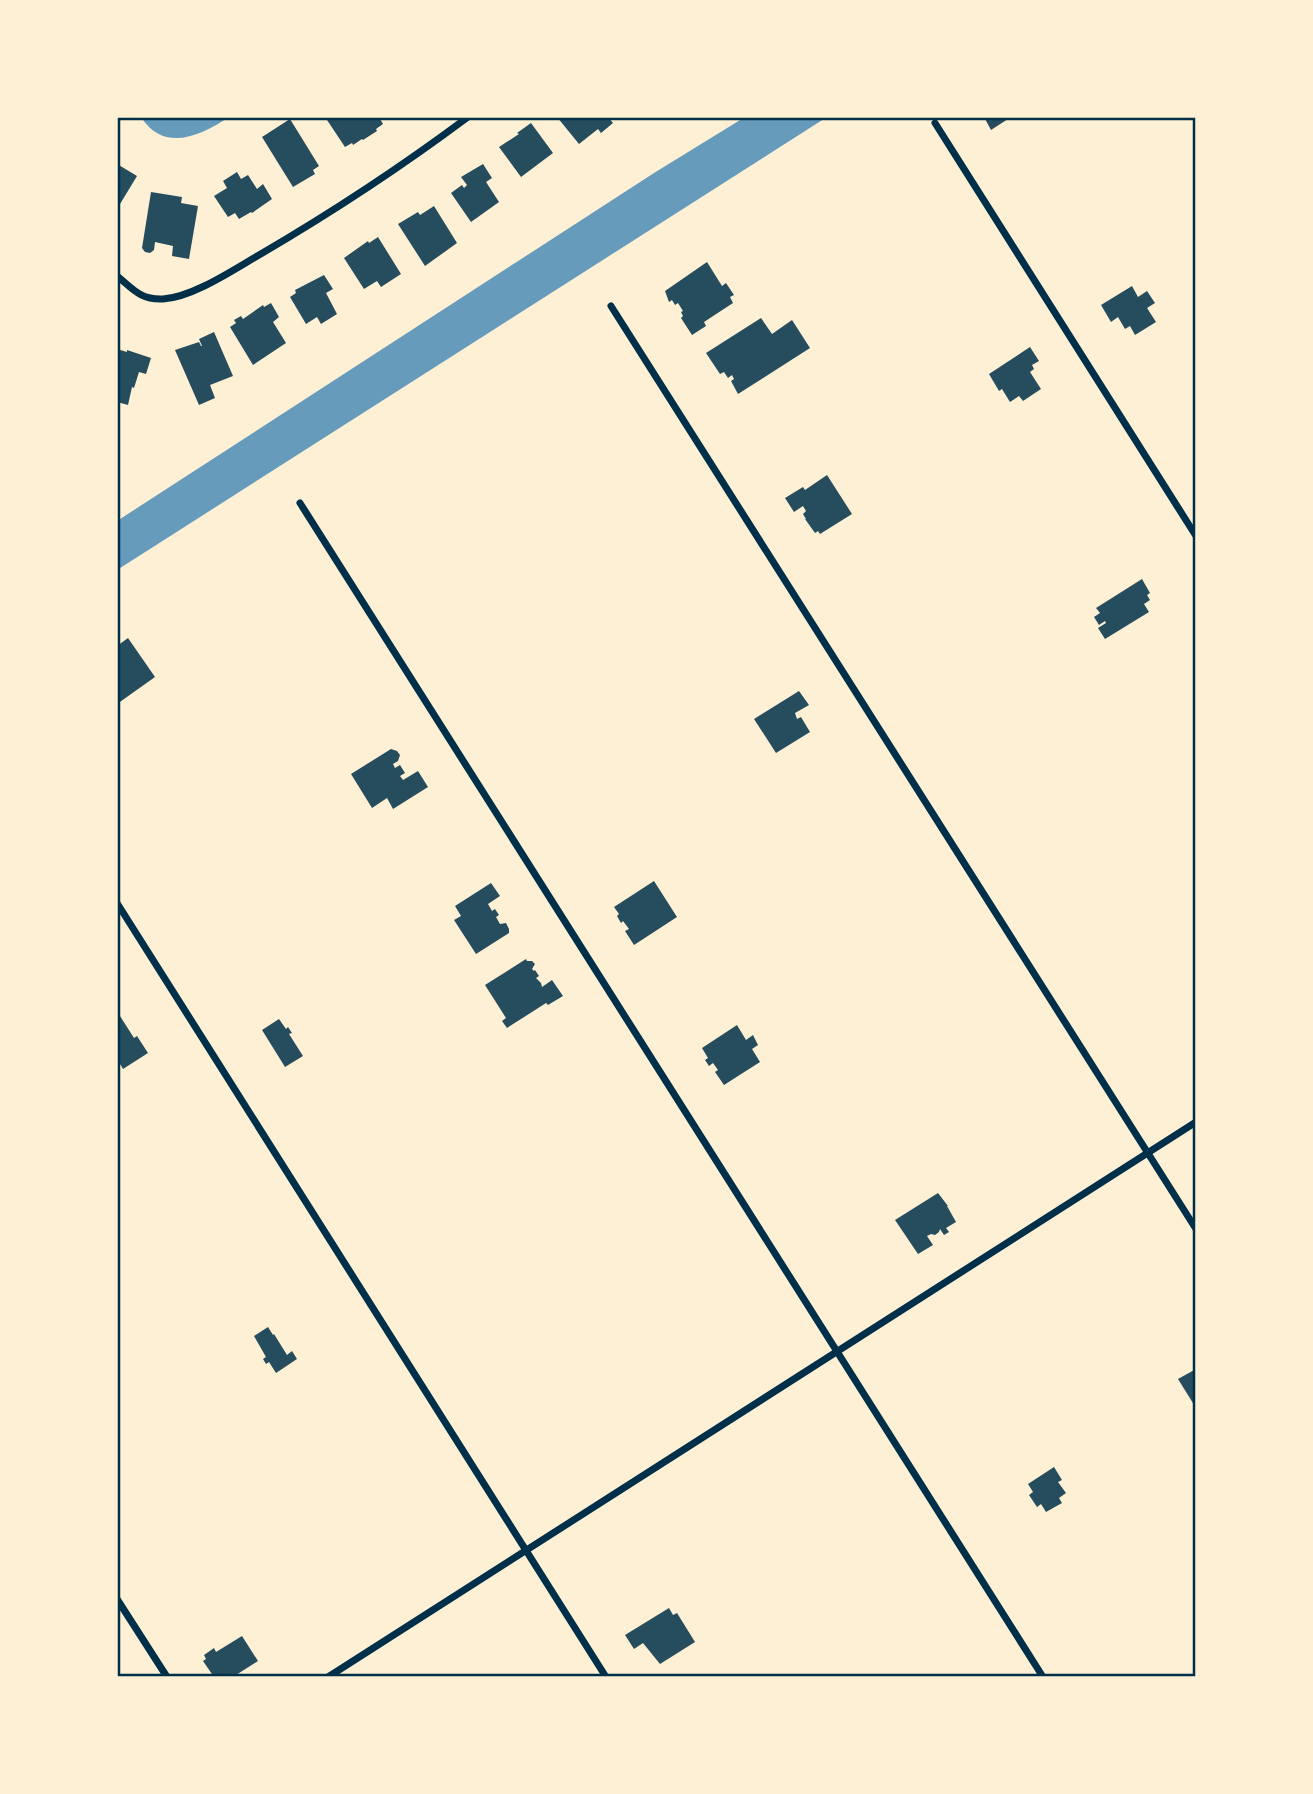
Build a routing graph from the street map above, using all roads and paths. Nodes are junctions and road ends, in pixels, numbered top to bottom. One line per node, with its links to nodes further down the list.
1 (468, 117): 3 (street)
2 (934, 123): 6 (street)
3 (117, 276)
4 (611, 306): 9 (street)
5 (300, 503): 11 (street)
6 (1196, 536)
7 (117, 903): 12 (street)
8 (1196, 1122): 9 (street)
9 (1147, 1153): 10 (street); 11 (street)
10 (1196, 1229)
11 (837, 1352): 12 (street); 17 (street)
12 (526, 1550): 15 (street); 16 (street)
13 (117, 1599): 14 (street)
14 (167, 1677)
15 (328, 1677)
16 (606, 1677)
17 (1043, 1677)

